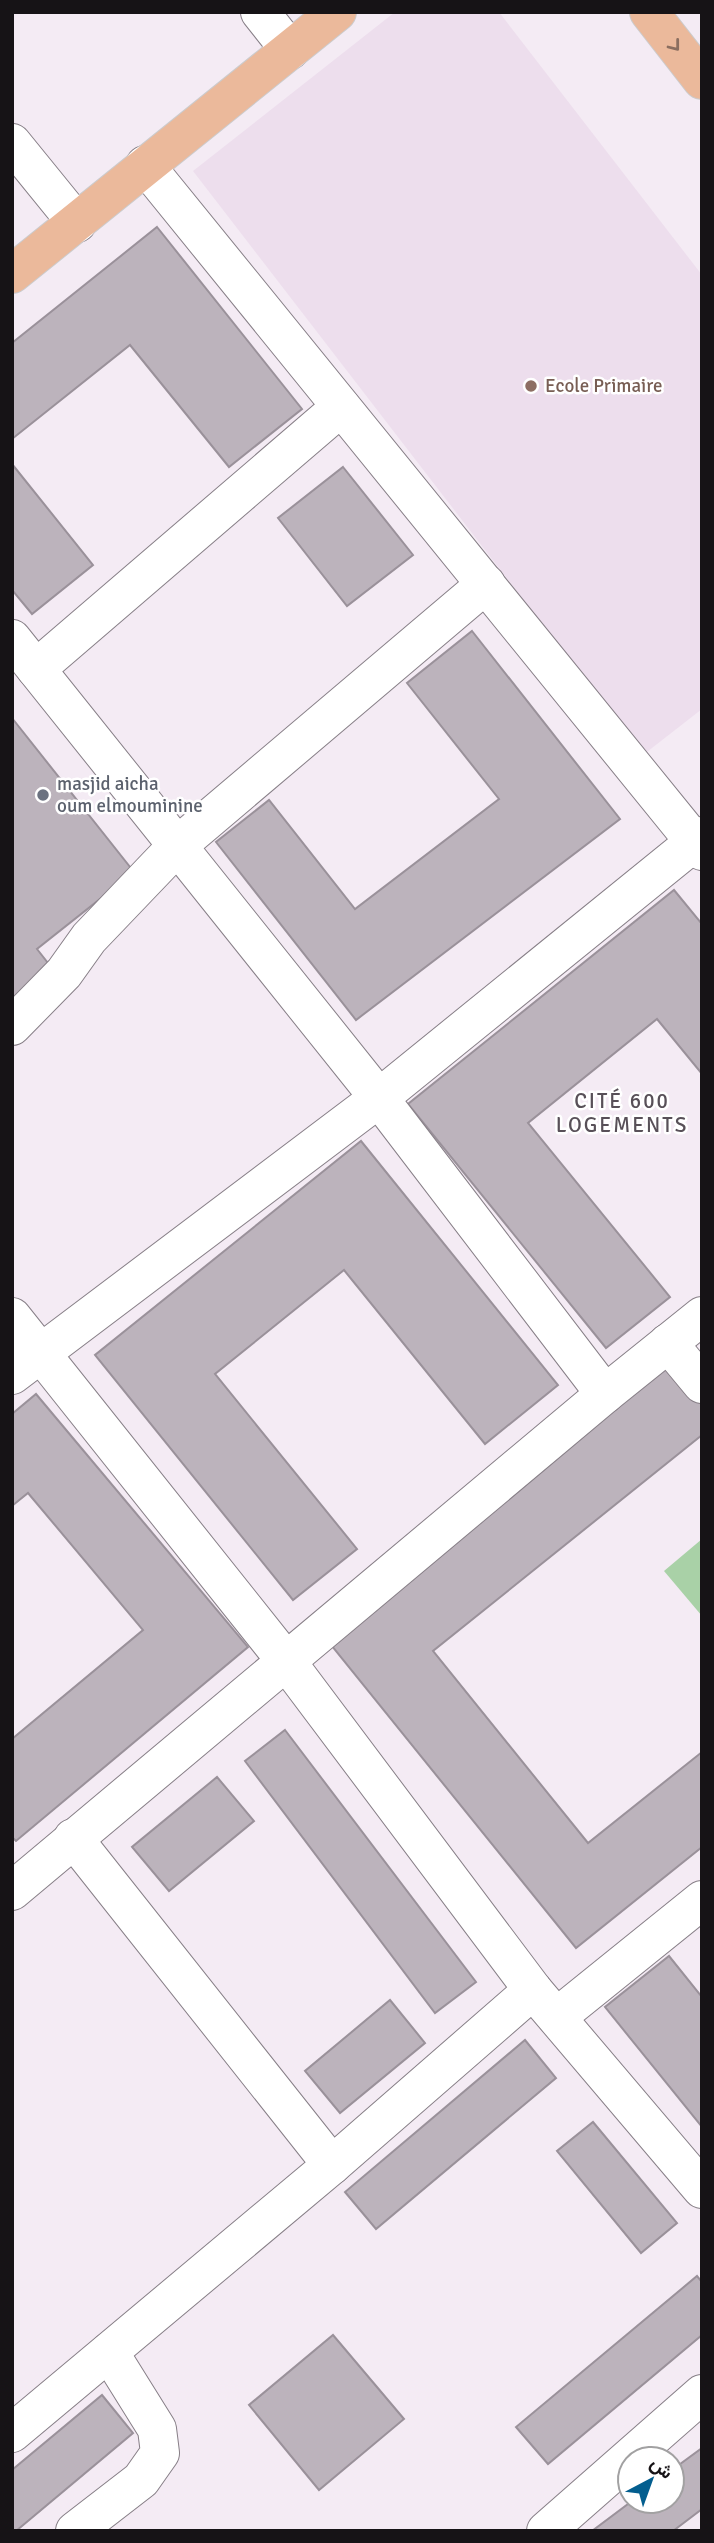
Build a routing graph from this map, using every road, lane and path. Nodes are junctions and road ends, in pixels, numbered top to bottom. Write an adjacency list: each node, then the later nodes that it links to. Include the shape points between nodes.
1 (261, 12): 4 (street)
2 (337, 12): 4 (main road)
3 (649, 12): 5 (main road, one-way to 5)
4 (290, 50): 7 (main road)
5 (702, 80)
6 (12, 143): 8 (street)
7 (145, 165): 8 (main road); 10 (street)
8 (77, 223): 9 (main road)
9 (12, 274)
10 (341, 407): 11 (street); 12 (street)
11 (486, 584): 13 (street); 14 (street)
12 (19, 648): 14 (street)
13 (699, 843): 16 (street)
14 (177, 846): 15 (street); 16 (street)
15 (12, 1026)
16 (379, 1098): 20 (street); 22 (street)
17 (702, 1316): 19 (street)
18 (12, 1317): 20 (street)
19 (668, 1343): 21 (street); 22 (street)
20 (27, 1364): 23 (street)
21 (702, 1384)
22 (605, 1394): 23 (street)
23 (286, 1661): 24 (street); 27 (street)
24 (73, 1838): 25 (street); 28 (street)
25 (14, 1886)
26 (702, 1900): 27 (street)
27 (545, 2003): 28 (street); 29 (street)
28 (332, 2165): 30 (street)
29 (702, 2189)
30 (109, 2352): 32 (street); 33 (street, via 157,2429 160,2453 141,2480)
31 (702, 2394): 34 (street)
32 (12, 2433)
33 (75, 2531)
34 (546, 2531)

